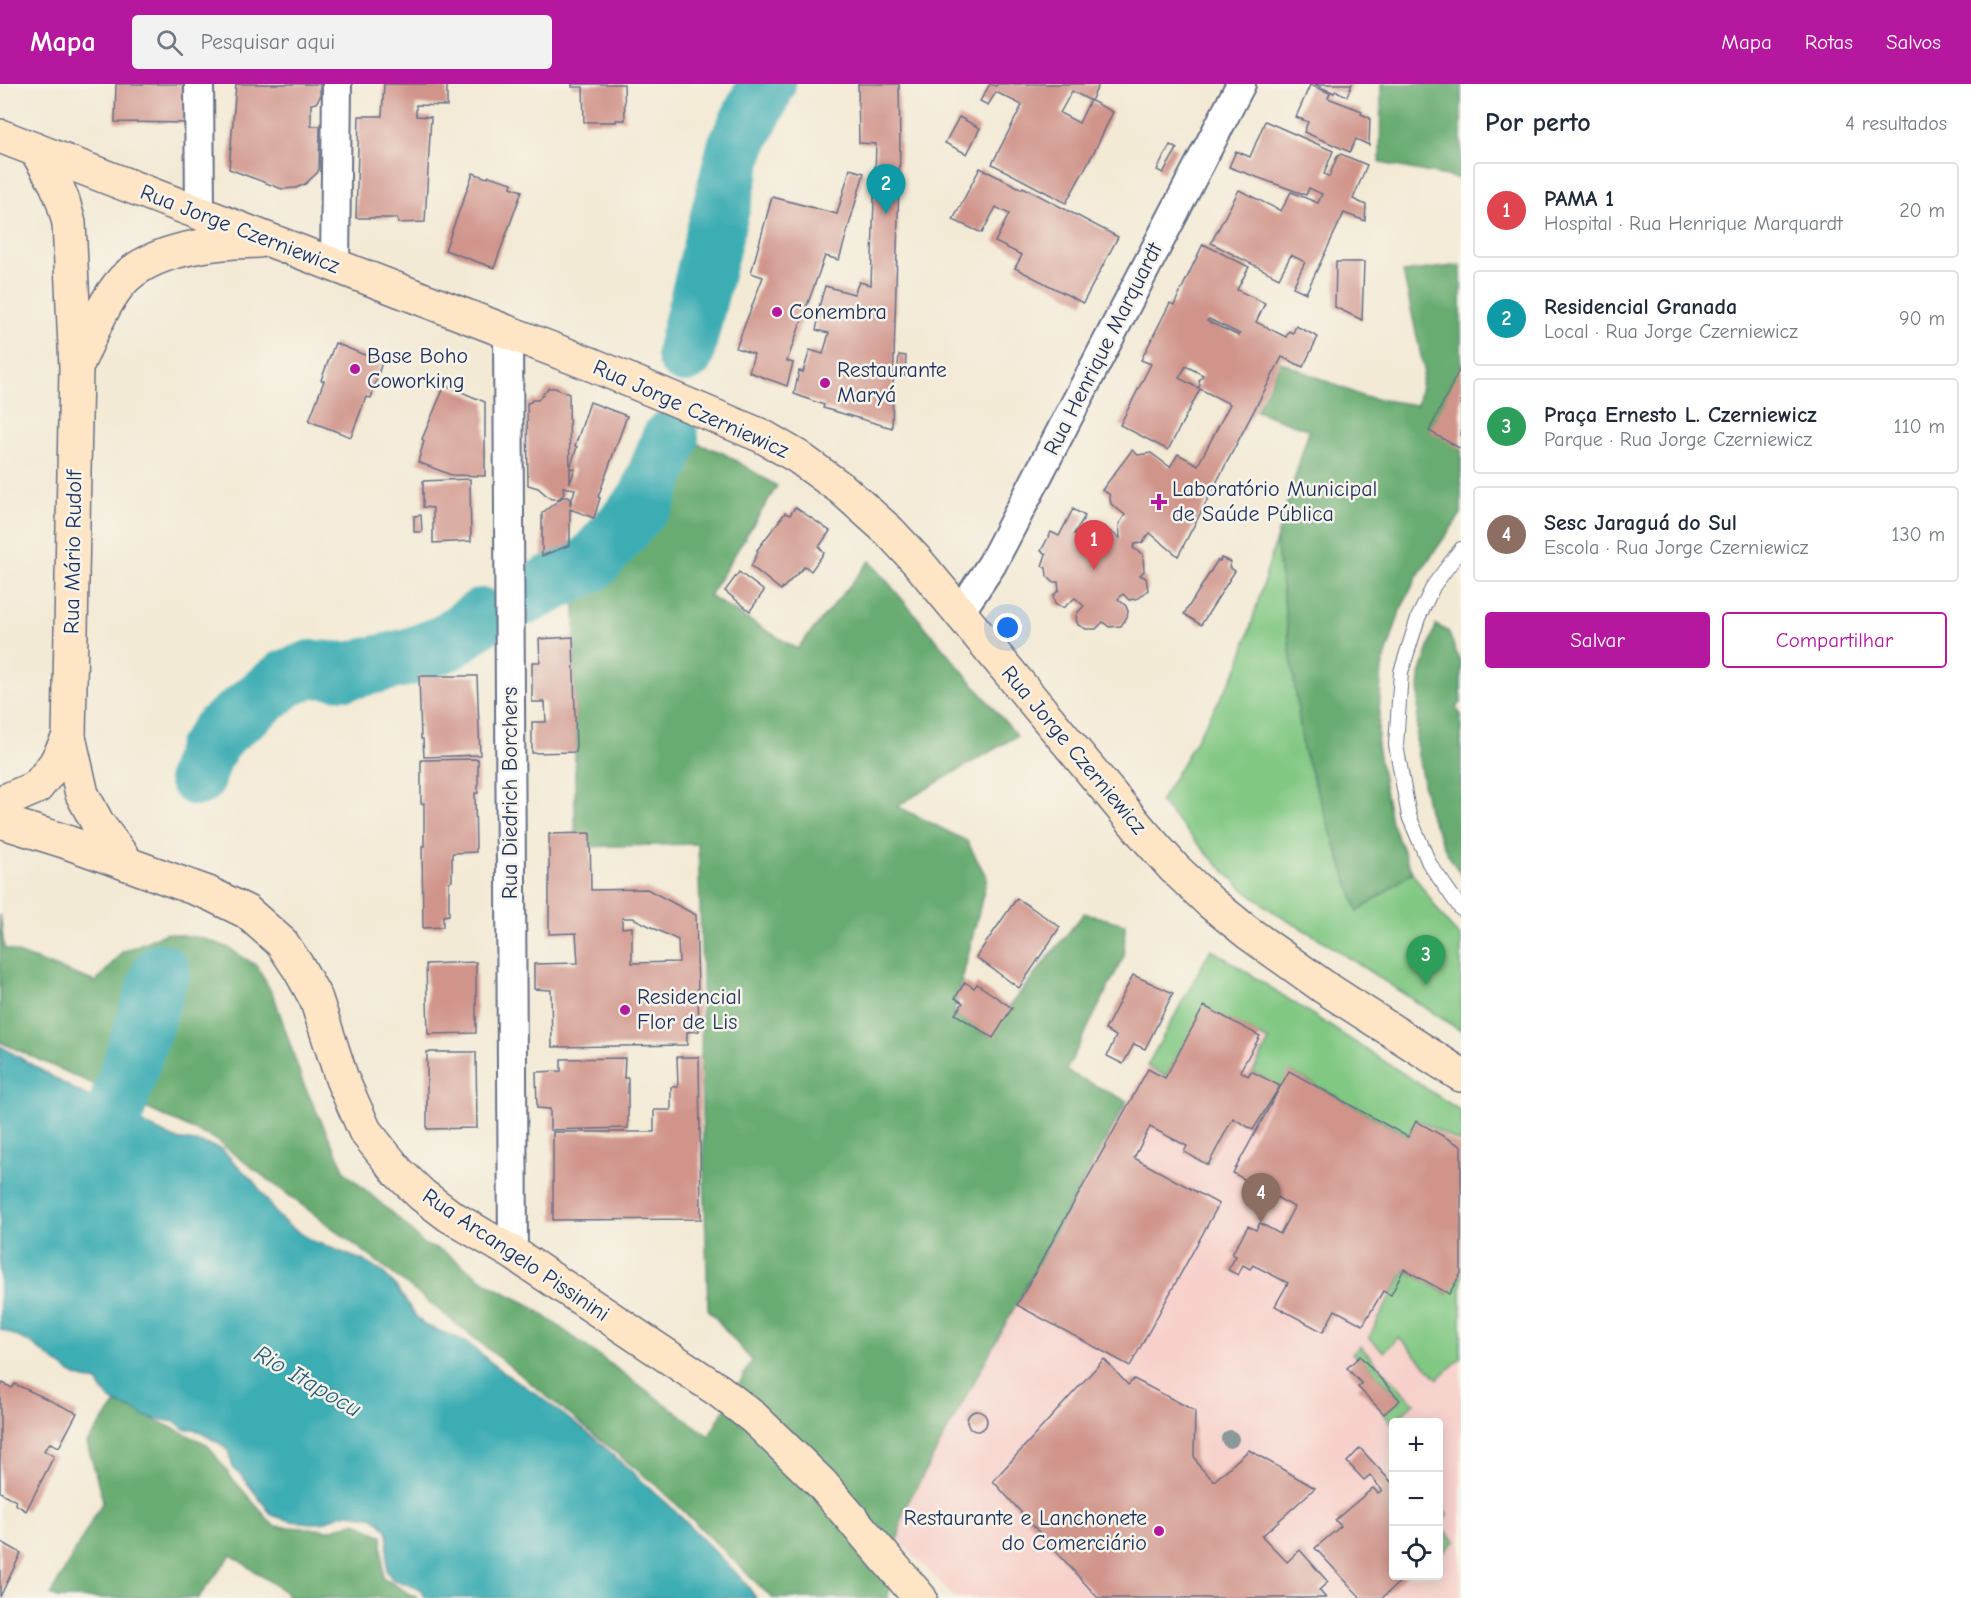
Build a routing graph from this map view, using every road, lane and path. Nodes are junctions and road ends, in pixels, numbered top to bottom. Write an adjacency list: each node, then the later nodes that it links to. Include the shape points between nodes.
1 (199, 84): 6 (street)
2 (337, 84): 8 (street)
3 (1241, 84): 12 (street, Rua Henrique Marquardt, via 992,564)
4 (0, 136): 5 (main road, Rua Jorge Czerniewicz)
5 (36, 150): 6 (main road, Rua Jorge Czerniewicz); 10 (main road, Rua Mário Rudolf, via 56,184 69,223)
6 (200, 213): 7 (main road, Rua Jorge Czerniewicz)
7 (271, 241): 8 (main road, Rua Jorge Czerniewicz); 10 (main road, Rua Mário Rudolf, via 201,246 141,265 119,285)
8 (334, 265): 9 (main road, Rua Jorge Czerniewicz)
9 (508, 332): 12 (main road, Rua Jorge Czerniewicz, via 762,436 798,457 843,489 890,532); 19 (street, Rua Diedrich Borchers)
10 (76, 368): 13 (main road, Rua Mário Rudolf)
11 (1461, 549): 17 (lane, via 1434,585 1418,618 1401,672 1396,745 1409,816 1429,863)
12 (960, 612): 18 (main road, Rua Jorge Czerniewicz, via 1142,832 1210,902 1324,987)
13 (69, 737): 14 (main road, Rua Mário Rudolf, via 38,787); 16 (main road, Rua Mário Rudolf, via 82,794 98,824)
14 (0, 803)
15 (0, 821): 16 (main road, Rua Arcangelo Pissinini)
16 (128, 864): 19 (main road, Rua Arcangelo Pissinini, via 208,892 247,912 282,943 316,999 342,1078 365,1131 422,1195)
17 (1461, 909)
18 (1461, 1076)
19 (513, 1253): 20 (main road, Rua Arcangelo Pissinini, via 754,1418 821,1483)
20 (920, 1598)

